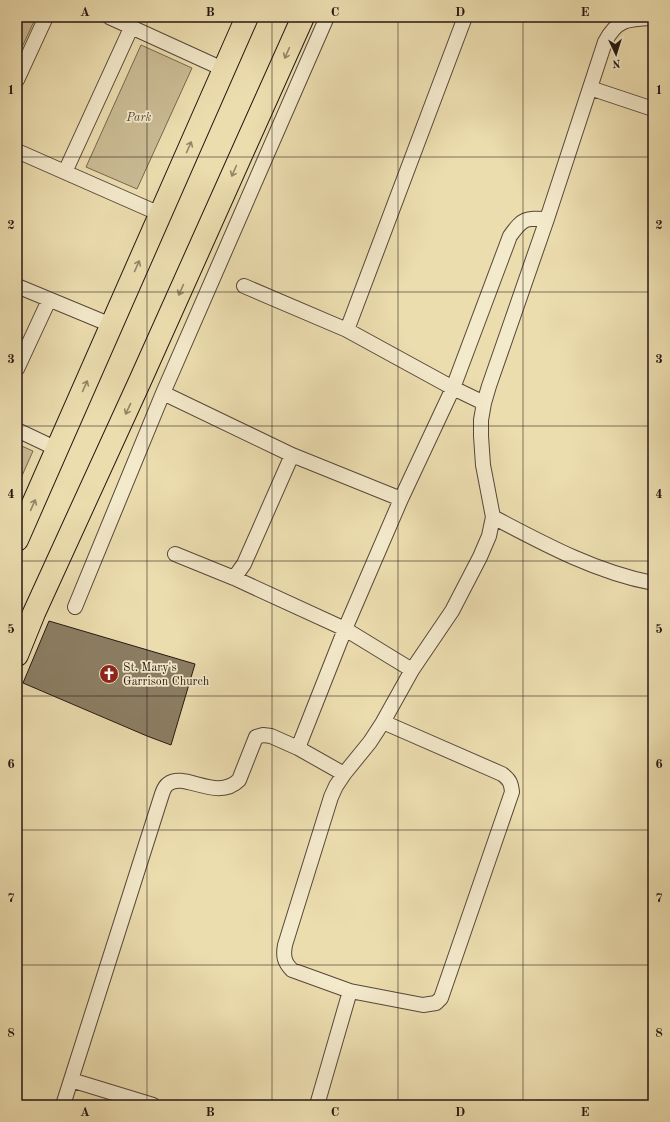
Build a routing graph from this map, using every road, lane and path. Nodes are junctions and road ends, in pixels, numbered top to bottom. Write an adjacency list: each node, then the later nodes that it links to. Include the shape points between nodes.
1 (46, 17): 11 (street)
2 (109, 17): 9 (street)
3 (246, 17): 10 (highway)
4 (303, 17): 38 (highway, one-way to 38)
5 (327, 17): 25 (street)
6 (465, 17): 22 (street)
7 (653, 18): 8 (street)
8 (617, 20): 12 (street, via 605,42)
9 (131, 28): 10 (street); 15 (street)
10 (223, 69): 16 (highway, one-way to 10)
11 (17, 80)
12 (590, 88): 13 (street); 17 (street)
13 (653, 109)
14 (17, 151): 15 (street)
15 (65, 172): 16 (street)
16 (160, 214): 21 (highway, one-way to 16)
17 (547, 219): 24 (street, via 526,220 519,224 510,236); 26 (street)
18 (17, 286): 20 (street)
19 (244, 286): 22 (street)
20 (49, 300): 21 (street); 23 (street)
21 (111, 325): 28 (highway, one-way to 21)
22 (347, 330): 24 (street)
23 (17, 369)
24 (453, 388): 26 (street); 30 (street)
25 (163, 393): 29 (street); 36 (street)
26 (484, 403): 31 (street, via 481,436 483,465)
27 (17, 430): 28 (street)
28 (57, 449): 32 (highway, one-way to 28)
29 (292, 455): 30 (street); 34 (street, via 244,564)
30 (401, 499): 37 (street)
31 (493, 517): 35 (street, via 602,569); 39 (street, via 483,550 452,611)
32 (17, 540)
33 (175, 554): 34 (street)
34 (234, 578): 37 (street)
35 (653, 583)
36 (75, 607)
37 (345, 629): 39 (street); 41 (street)
38 (17, 655)
39 (412, 670): 40 (street)
40 (383, 722): 42 (street); 43 (street, via 502,774 509,779 512,792 441,998 436,1003 423,1005)
41 (298, 748): 42 (street); 44 (street, via 263,735 256,737 239,780 234,785 216,788 180,781 166,784)
42 (344, 774): 43 (street, via 331,797 283,955 285,963 292,970)
43 (350, 991): 47 (street)
44 (71, 1080): 45 (street); 46 (street)
45 (63, 1105)
46 (153, 1105)
47 (318, 1105)

